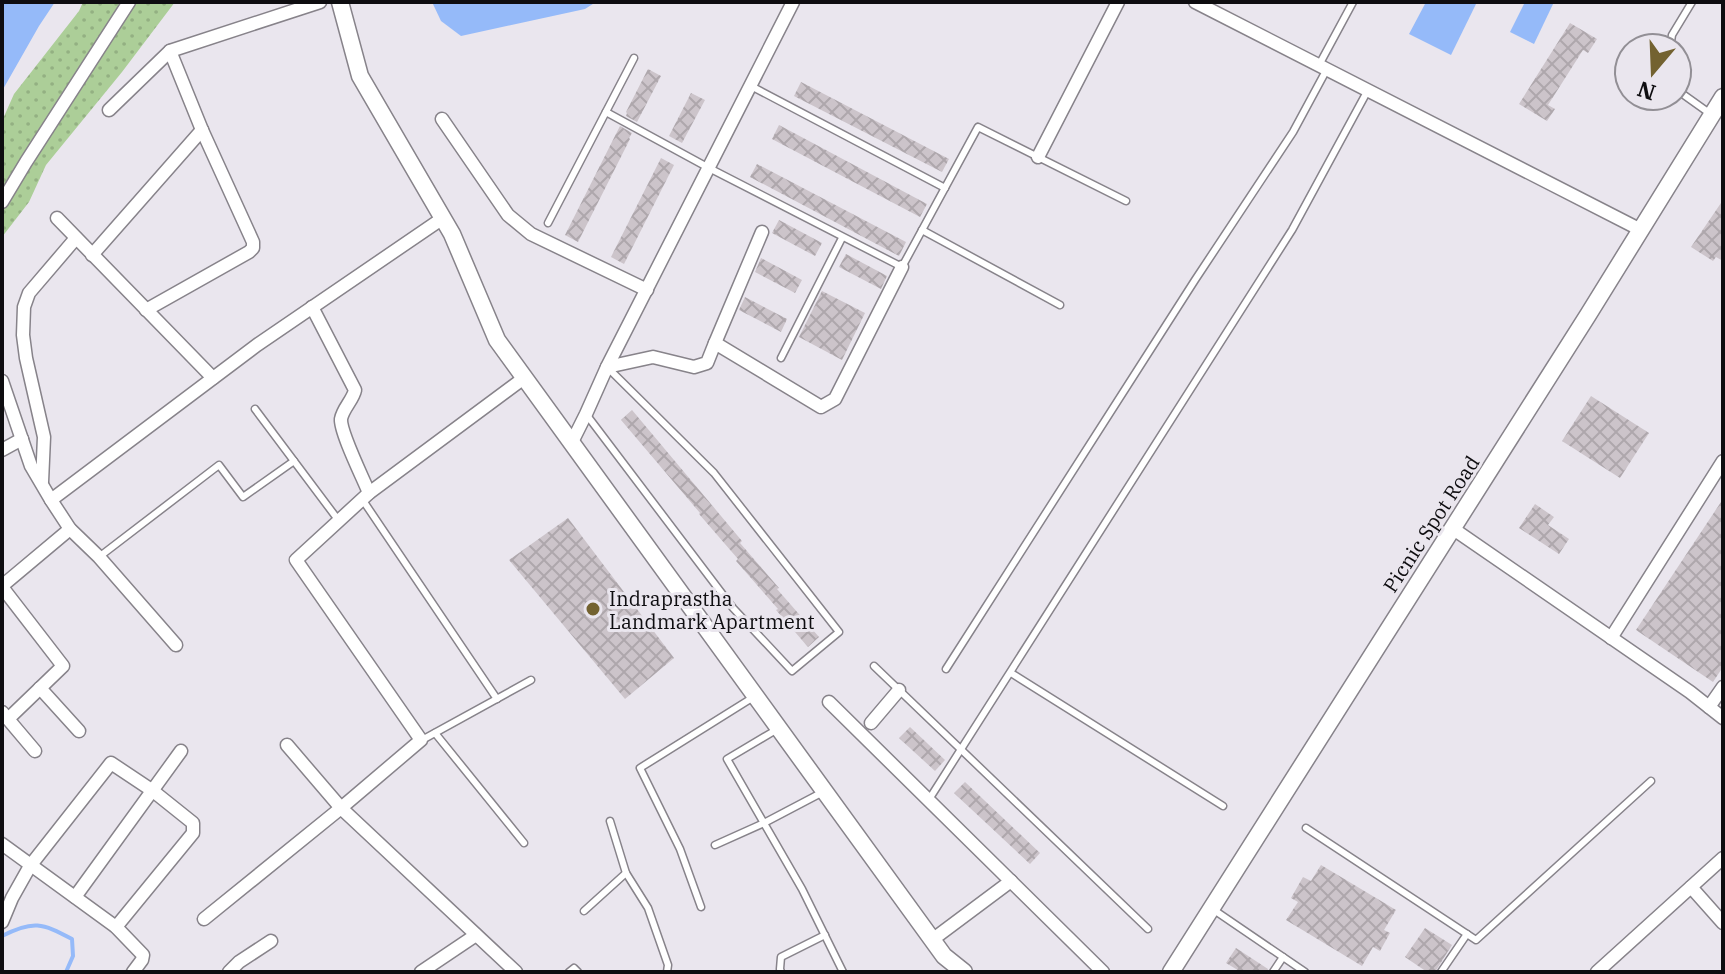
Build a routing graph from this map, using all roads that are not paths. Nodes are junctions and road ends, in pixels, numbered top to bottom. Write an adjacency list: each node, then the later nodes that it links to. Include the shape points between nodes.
1 (129, 2): 26 (street)
2 (320, 2): 10 (street)
3 (340, 2): 28 (street, via 360,76)
4 (793, 2): 13 (street)
5 (1118, 2): 22 (street)
6 (1195, 2): 12 (street)
7 (1353, 2): 12 (lane)
8 (1692, 2): 9 (lane)
9 (1674, 32)
10 (170, 51): 17 (street); 21 (street)
11 (634, 58): 18 (lane)
12 (1323, 67): 14 (street); 65 (lane, via 1293,132)
13 (751, 86): 23 (street); 24 (lane)
14 (1368, 90): 31 (street); 66 (lane, via 1292,230)
15 (1723, 98): 19 (street, Picnic Spot Road)
16 (1693, 101): 19 (lane)
17 (109, 110)
18 (606, 112): 23 (lane); 29 (lane)
19 (1712, 115): 31 (street, Picnic Spot Road)
20 (442, 119): 37 (street, via 508,215 531,234)
21 (202, 130): 35 (street); 40 (street, via 253,248)
22 (1038, 157): 24 (lane, via 978,127); 25 (lane)
23 (709, 168): 34 (lane); 37 (street)
24 (945, 188): 30 (lane)
25 (1126, 201)
26 (2, 202)
27 (57, 218): 33 (street)
28 (443, 218): 39 (street); 45 (street, via 497,340)
29 (548, 223)
30 (922, 230): 36 (lane); 38 (lane)
31 (1641, 230): 58 (street, Picnic Spot Road)
32 (762, 232): 41 (street)
33 (76, 238): 35 (street); 54 (street, via 29,293 24,307 26,358 44,437)
34 (842, 238): 36 (lane); 42 (lane)
35 (92, 255): 40 (street)
36 (902, 267): 41 (street, via 835,399 821,407)
37 (647, 290): 43 (street)
38 (1060, 305)
39 (312, 307): 44 (street); 55 (street, via 355,390 342,427)
40 (146, 310): 44 (street)
41 (715, 343): 43 (street, via 707,363 694,367 653,357)
42 (781, 358)
43 (607, 367): 48 (street); 48 (lane, via 714,473 839,632 792,671 733,608)
44 (213, 378): 56 (street)
45 (524, 378): 50 (street); 55 (street)
46 (2, 381): 49 (street)
47 (255, 409): 52 (lane)
48 (586, 414): 50 (street)
49 (22, 439): 51 (street); 54 (street)
50 (572, 442): 71 (street)
51 (2, 450)
52 (294, 461): 57 (lane); 60 (lane, via 243,497 219,465)
53 (1723, 461): 62 (street)
54 (42, 482): 56 (street)
55 (366, 496): 57 (street); 72 (lane)
56 (51, 500): 59 (street)
57 (339, 521): 81 (street, via 296,560)
58 (1452, 528): 62 (street); 105 (street, Picnic Spot Road)
59 (70, 529): 60 (street); 61 (street)
60 (99, 557): 63 (street)
61 (2, 586): 69 (street, via 63,666)
62 (1611, 638): 74 (street)
63 (176, 645)
64 (874, 666): 70 (lane)
65 (946, 669)
66 (1011, 673): 83 (lane); 90 (lane)
67 (531, 680): 72 (lane)
68 (1723, 687): 74 (street)
69 (40, 688): 75 (street); 79 (street)
70 (899, 690): 77 (street); 83 (lane)
71 (755, 696): 78 (street); 104 (lane, via 640,768 680,849)
72 (497, 699): 80 (lane)
73 (829, 702): 89 (street)
74 (1709, 707): 76 (street)
75 (5, 716): 84 (street)
76 (1723, 718)
77 (871, 723)
78 (779, 728): 88 (street); 93 (lane, via 727,759)
79 (79, 731)
80 (435, 733): 81 (lane); 95 (lane)
81 (421, 740): 91 (street)
82 (287, 745): 91 (street)
83 (962, 749): 89 (lane); 111 (lane)
84 (35, 751)
85 (181, 751): 87 (street)
86 (1651, 781): 112 (lane, via 1476,940)
87 (153, 791): 99 (street, via 111,763); 103 (street); 110 (street, via 193,823 193,833)
88 (824, 791): 93 (lane); 115 (street)
89 (928, 801): 101 (street)
90 (1223, 806)
91 (341, 808): 107 (street); 113 (street)
92 (610, 821): 100 (lane)
93 (764, 823): 97 (lane); 114 (lane)
94 (1306, 828): 112 (lane)
95 (524, 843)
96 (2, 844): 99 (street)
97 (715, 845)
98 (1723, 858): 102 (street)
99 (30, 866): 103 (street); 108 (street)
100 (626, 873): 106 (lane); 125 (lane, via 648,908)
101 (1011, 881): 115 (street); 129 (street)
102 (1691, 887): 109 (street); 134 (street)
103 (75, 897): 110 (street)
104 (701, 907)
105 (1211, 908): 117 (lane); 130 (street, Picnic Spot Road)
106 (584, 911)
107 (204, 919)
108 (2, 922)
109 (1723, 923)
110 (116, 927): 119 (street, via 143,955)
111 (1148, 929)
112 (1467, 934): 133 (lane)
113 (476, 935): 121 (street); 122 (street)
114 (825, 935): 126 (lane, via 781,957); 127 (lane)
115 (932, 940): 118 (street)
116 (271, 941): 120 (street)
117 (1283, 957): 131 (lane); 132 (lane)
118 (947, 964): 128 (street)
119 (133, 972)
120 (229, 972)
121 (421, 972)
122 (516, 972)
123 (569, 972): 124 (lane)
124 (578, 972)
125 (667, 972)
126 (781, 972)
127 (843, 972)
128 (964, 972)
129 (1103, 972)
130 (1171, 972)
131 (1273, 972)
132 (1305, 972)
133 (1441, 972)
134 (1597, 972)

